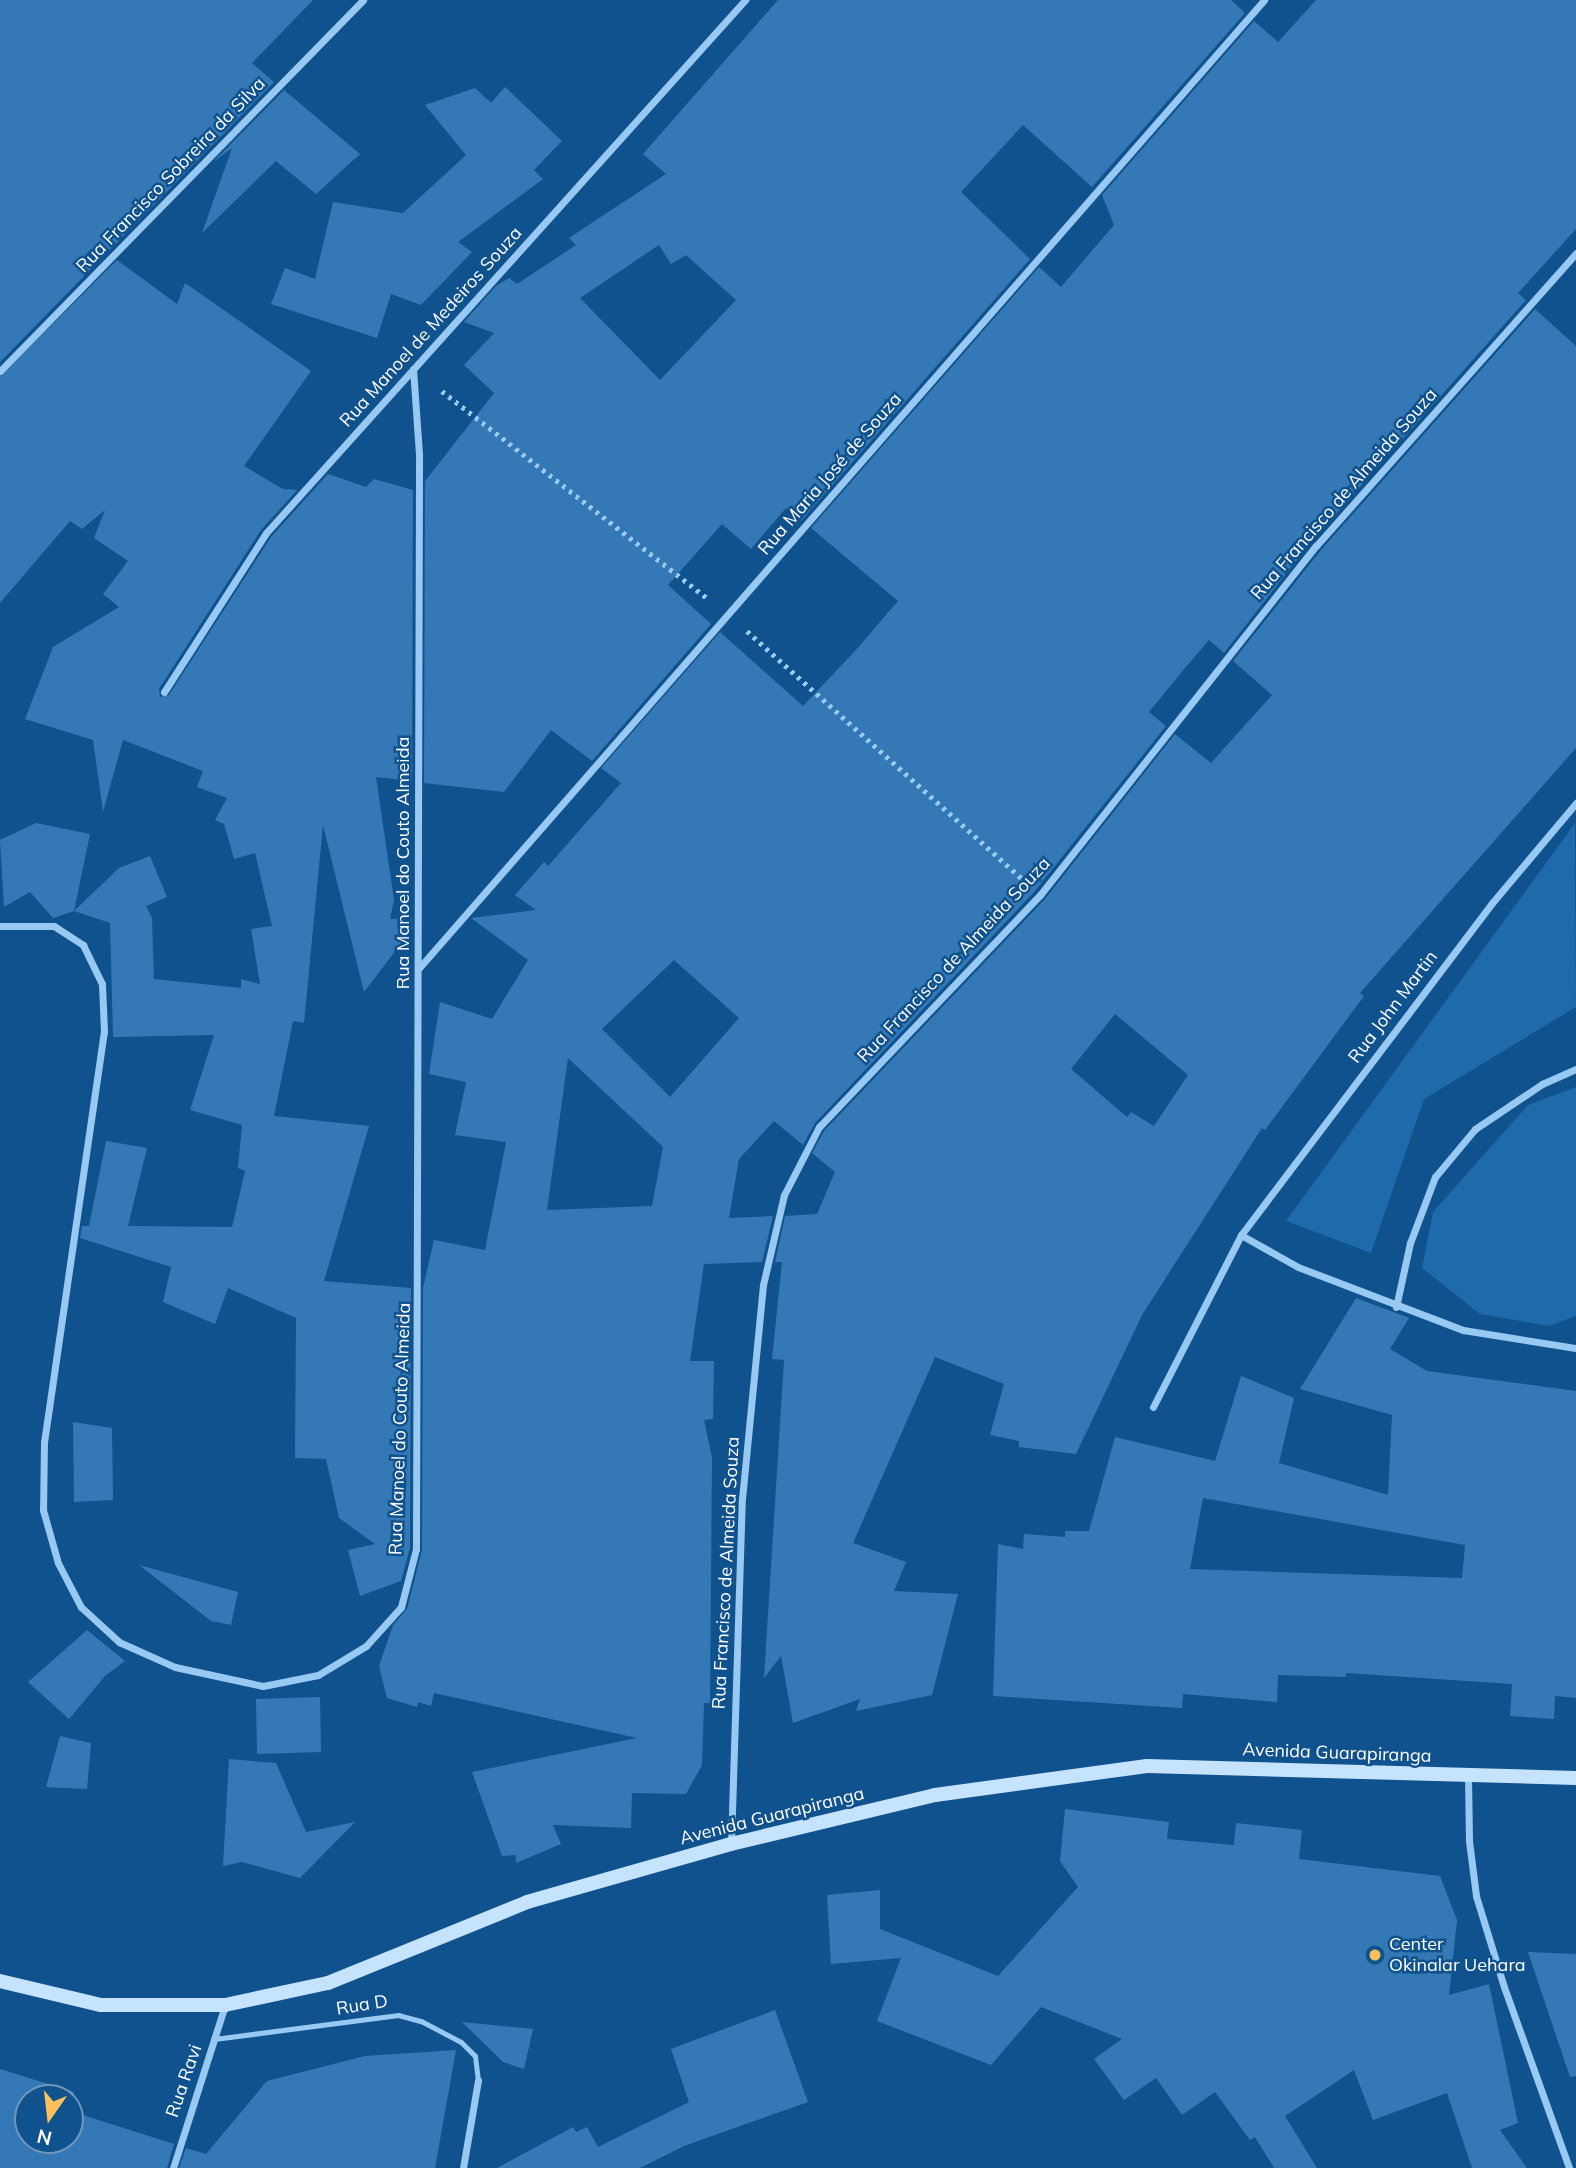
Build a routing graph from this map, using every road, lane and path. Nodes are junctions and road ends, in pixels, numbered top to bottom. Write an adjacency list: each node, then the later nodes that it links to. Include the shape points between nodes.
1 (363, 0): 6 (street, Rua Francisco Sobreira da Silva)
2 (745, 0): 5 (street, Rua Manoel de Medeiros Souza)
3 (1264, 0): 10 (street, Rua Maria José de Souza)
4 (1576, 253): 18 (street, Rua Francisco de Almeida Souza, via 1316,546 1040,895 819,1127 784,1195 763,1285 742,1499)
5 (413, 369): 7 (street, Rua Manoel de Medeiros Souza, via 266,533); 10 (street, Rua Manoel do Couto Almeida, via 419,454 415,781)
6 (0, 371)
7 (164, 692)
8 (1576, 803): 12 (street, Rua John Martin, via 1492,903)
9 (0, 926): 10 (street, Rua Manoel do Couto Almeida, via 54,926 83,945 102,984 104,1031 44,1442 43,1510 58,1563 81,1607 119,1642 175,1667 263,1686 318,1675 366,1646 401,1607 416,1549)
10 (419, 968)
11 (1576, 1069): 13 (street, via 1542,1084 1475,1129 1435,1177 1409,1242)
12 (1241, 1235): 13 (street, via 1298,1268); 15 (street, Rua John Martin)
13 (1396, 1307): 14 (street, via 1463,1330)
14 (1576, 1348)
15 (1153, 1407)
16 (1468, 1777): 17 (main road, Avenida Guarapiranga); 18 (main road, Avenida Guarapiranga, via 1147,1766 934,1795); 25 (street, via 1476,1896)
17 (1576, 1778)
18 (731, 1844): 20 (main road, Avenida Guarapiranga, via 527,1902 328,1983)
19 (0, 1980): 20 (main road, Avenida Guarapiranga, via 101,2005)
20 (225, 2004): 21 (street, Rua Ravi)
21 (214, 2039): 22 (lane, Rua D, via 398,2015 421,2021 461,2042 475,2056); 23 (street, Rua Ravi)
22 (478, 2080): 24 (street, Rua D)
23 (173, 2168)
24 (463, 2168)
25 (1569, 2168)

